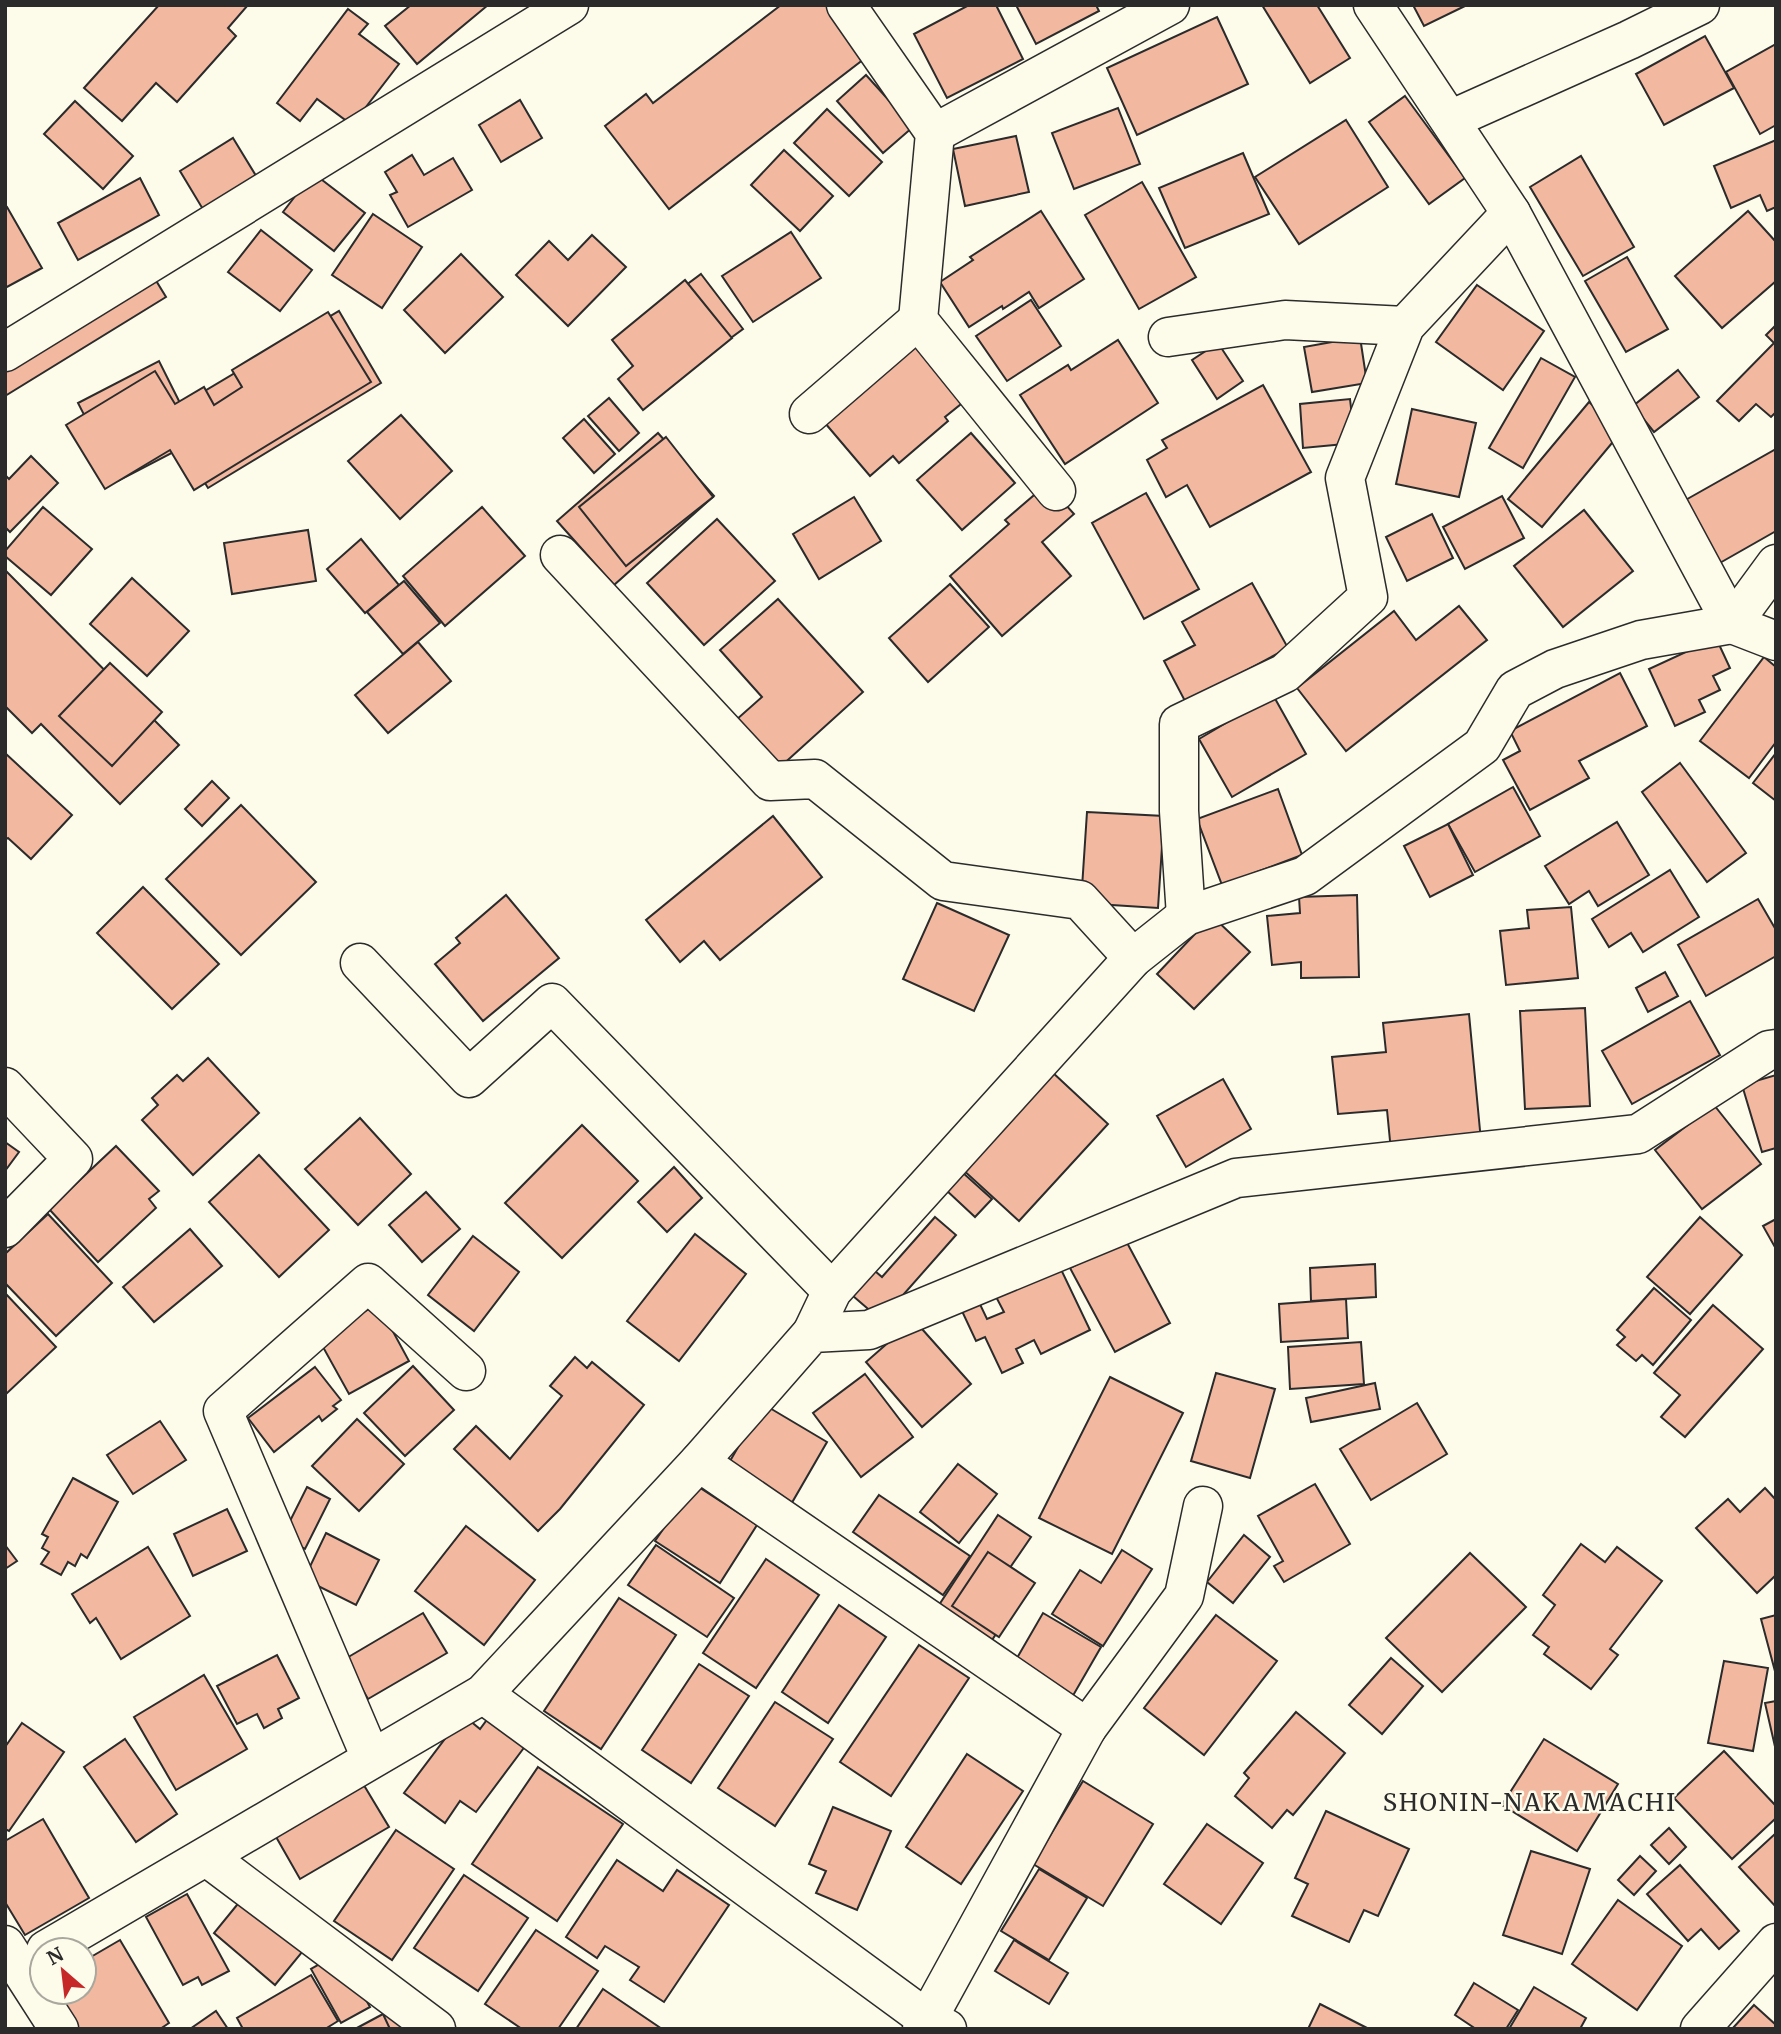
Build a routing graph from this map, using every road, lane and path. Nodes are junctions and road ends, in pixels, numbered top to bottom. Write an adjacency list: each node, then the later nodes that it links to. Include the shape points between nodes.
1 (569, 5): 12 (street)
2 (846, 5): 7 (street)
3 (1170, 5): 7 (street)
4 (1373, 5): 6 (street)
5 (1700, 5): 6 (street)
6 (1450, 120): 8 (street)
7 (935, 133): 9 (street)
8 (1511, 213): 10 (street); 17 (street)
9 (918, 320): 13 (street); 14 (street)
10 (1405, 326): 11 (street, via 1286,320); 19 (street, via 1345,478 1368,597 1285,673 1180,724 1179,811)
11 (1168, 337)
12 (5, 352)
13 (809, 414)
14 (1056, 491)
15 (560, 555): 20 (street, via 770,781 814,779 943,881 1080,900)
16 (1776, 564): 17 (street)
17 (1732, 624): 18 (street); 19 (street, via 1641,640 1555,669 1515,690 1482,746 1304,876)
18 (1776, 641)
19 (1186, 916): 20 (street)
20 (1133, 958): 25 (street)
21 (360, 963): 25 (street, via 469,1078 552,1003)
22 (1776, 1049): 26 (street, via 1638,1134 1236,1178 869,1330)
23 (5, 1087): 24 (street, via 73,1159)
24 (5, 1228)
25 (832, 1291): 26 (street)
26 (811, 1333): 28 (street)
27 (466, 1371): 32 (street, via 368,1283 223,1411)
28 (699, 1462): 30 (street); 31 (street)
29 (1203, 1506): 31 (street, via 1184,1596)
30 (483, 1694): 32 (street); 37 (street)
31 (1087, 1728): 37 (street)
32 (371, 1759): 33 (street)
33 (207, 1857): 34 (street); 39 (street)
34 (60, 1936)
35 (1776, 1943): 40 (street)
36 (50, 2006): 38 (street)
37 (932, 2026)
38 (59, 2029)
39 (436, 2029)
40 (1700, 2029)

